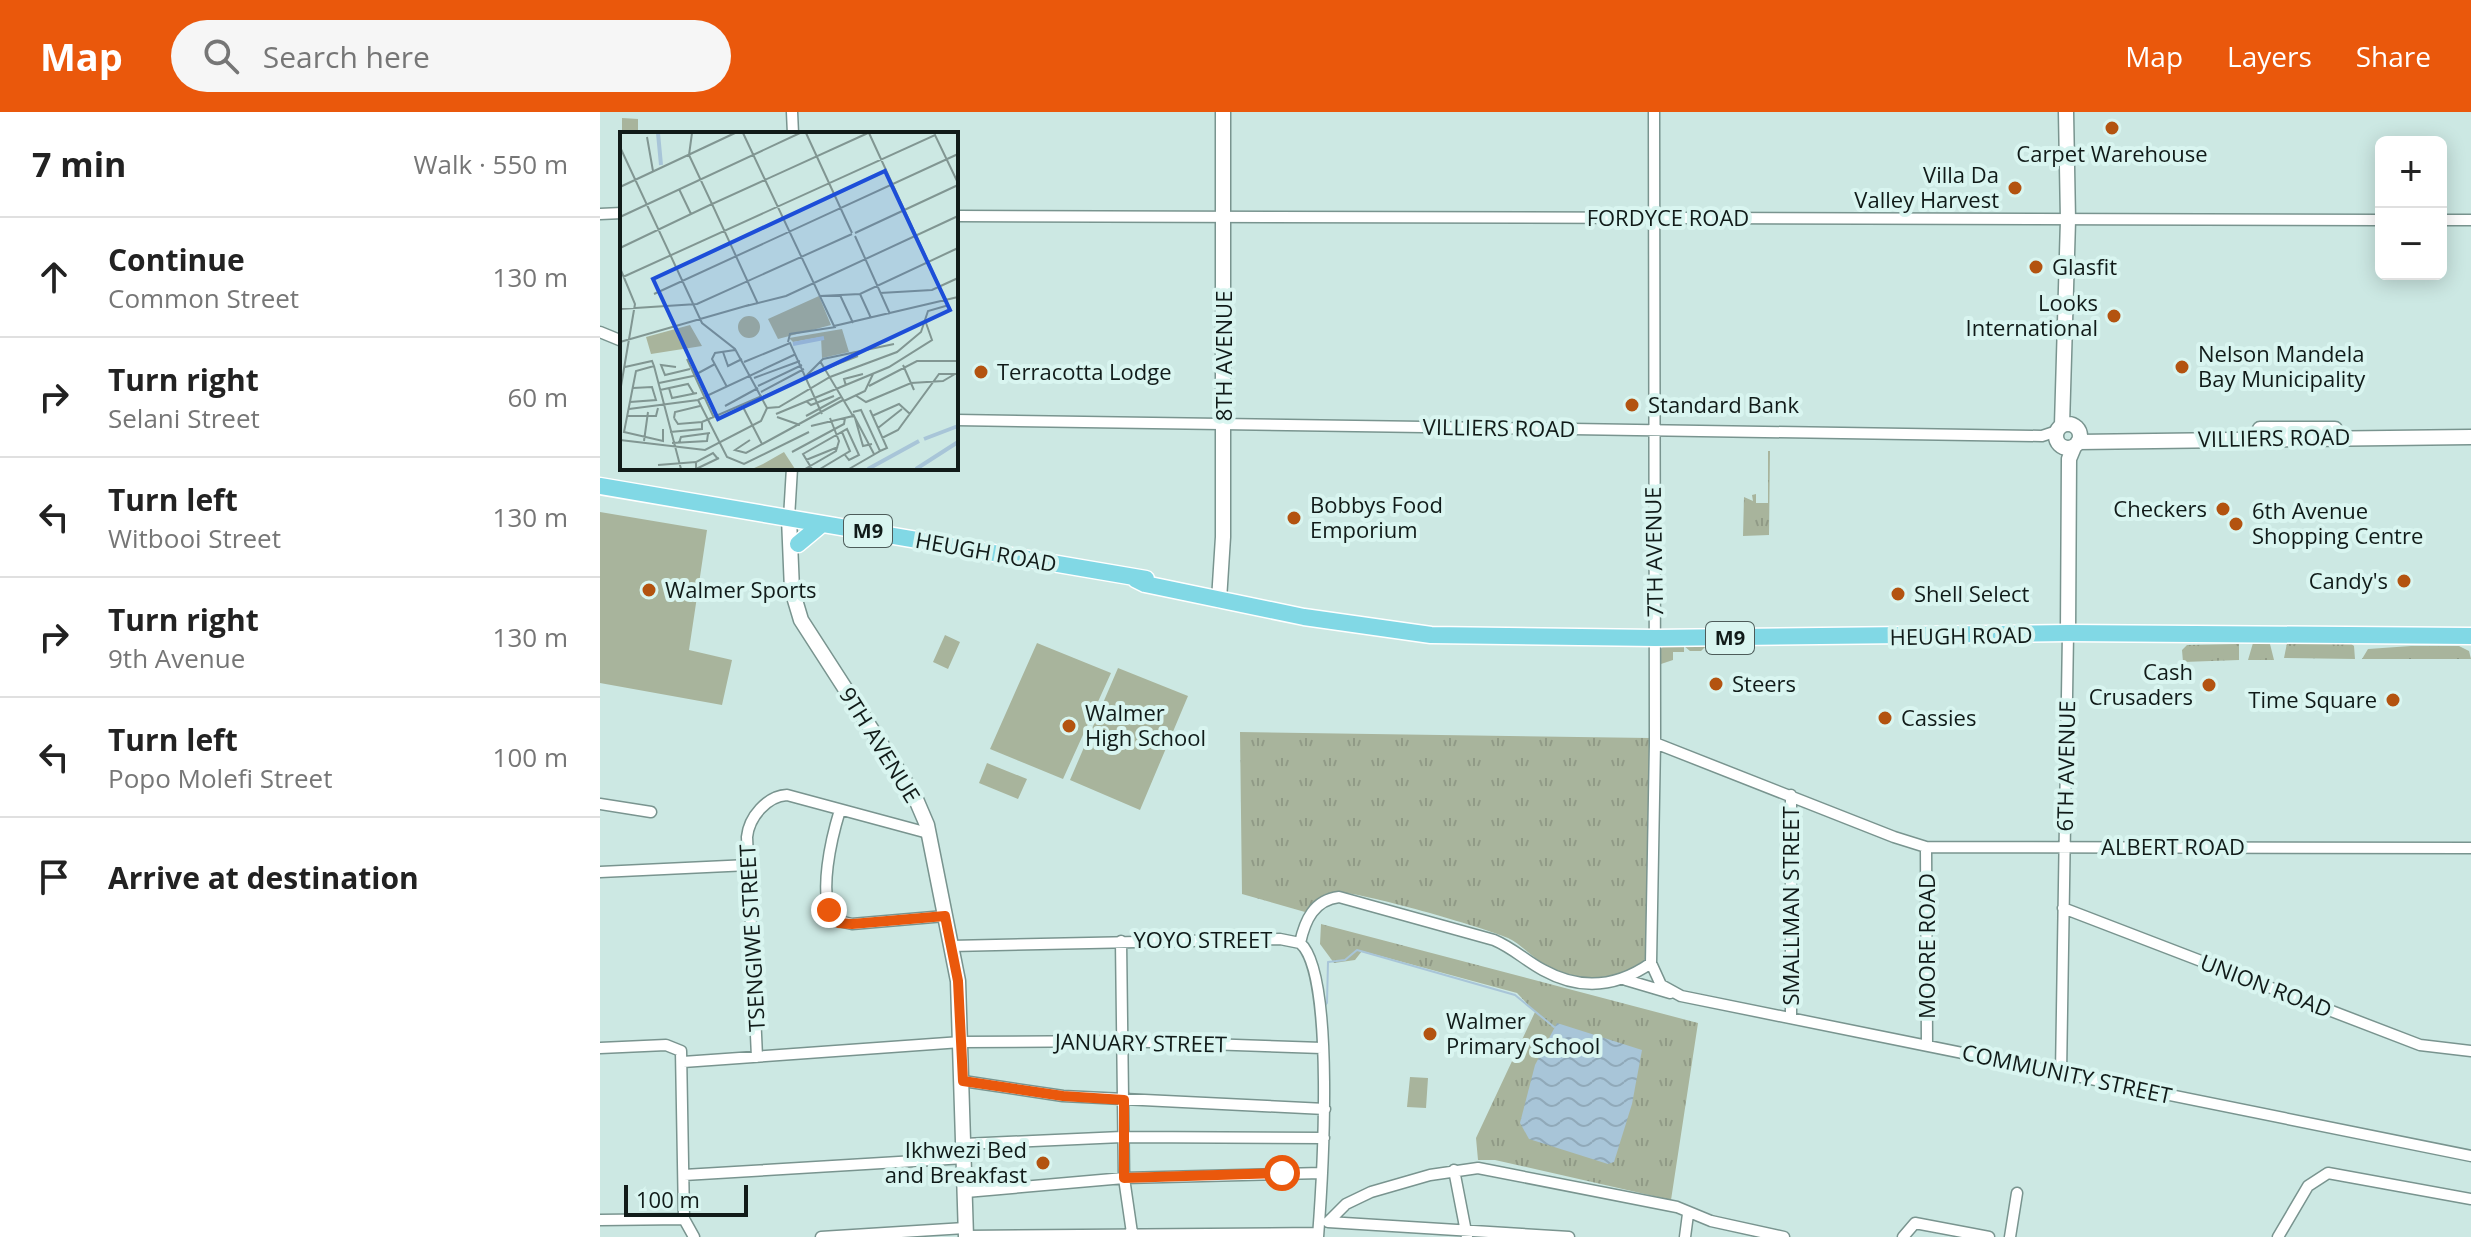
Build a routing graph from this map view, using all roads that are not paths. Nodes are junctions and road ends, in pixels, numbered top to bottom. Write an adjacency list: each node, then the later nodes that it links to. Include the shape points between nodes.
1 (792, 112): 5 (street)
2 (1223, 112): 9 (street, 8TH AVENUE)
3 (1654, 112): 10 (street, 7TH AVENUE)
4 (2066, 112): 11 (street, 6TH AVENUE)
5 (793, 132)
6 (620, 213): 7 (street)
7 (600, 214)
8 (958, 216): 9 (street, FORDYCE ROAD)
9 (1223, 217): 10 (street, FORDYCE ROAD); 18 (street, 8TH AVENUE)
10 (1655, 218): 11 (street, FORDYCE ROAD); 20 (street, 7TH AVENUE)
11 (2068, 220): 12 (street, FORDYCE ROAD); 21 (street, 6TH AVENUE)
12 (2375, 220)
13 (2447, 220): 14 (street)
14 (2471, 220)
15 (600, 332): 16 (street)
16 (620, 340)
17 (958, 420): 18 (street, VILLIERS ROAD)
18 (1224, 425): 20 (street, VILLIERS ROAD); 28 (street, 8TH AVENUE)
19 (2471, 428): 21 (street, VILLIERS ROAD)
20 (1653, 431): 21 (street, VILLIERS ROAD); 31 (street, 7TH AVENUE)
21 (2065, 436): 22 (street, VILLIERS ROAD); 29 (street, 6TH AVENUE)
22 (2471, 437)
23 (792, 470): 25 (street, 9TH AVENUE)
24 (600, 486): 25 (main road, HEUGH ROAD / M9)
25 (793, 514): 26 (main road, HEUGH ROAD / M9); 27 (street, 9TH AVENUE); 32 (street, 9TH AVENUE, via 792,590)
26 (822, 524): 27 (main road); 28 (main road, HEUGH ROAD / M9)
27 (798, 544): 32 (street, 9TH AVENUE, via 800,588)
28 (1220, 596): 31 (main road, HEUGH ROAD / M9, via 1451,634)
29 (2068, 633): 30 (main road, HEUGH ROAD / M9); 31 (main road, HEUGH ROAD / M9); 40 (street, 6TH AVENUE)
30 (2471, 636)
31 (1655, 638): 33 (street, 7TH AVENUE)
32 (813, 641): 38 (street, 9TH AVENUE, via 915,797)
33 (1655, 743): 34 (street, ALBERT ROAD); 49 (street, 7TH AVENUE)
34 (1791, 795): 39 (street, ALBERT ROAD); 52 (street, SMALLMAN STREET)
35 (600, 804): 37 (street)
36 (840, 810): 38 (street, TSENGIWE STREET); 42 (street, TSENGIWE STREET, via 787,795 771,799 749,826); 45 (street, via 829,855 829,910 834,920 852,924)
37 (651, 812)
38 (928, 833): 45 (street, 9TH AVENUE)
39 (1926, 847): 40 (street, ALBERT ROAD); 55 (street, MOORE ROAD)
40 (2065, 847): 41 (street, ALBERT ROAD); 44 (street, 6TH AVENUE)
41 (2471, 848)
42 (749, 865): 43 (street); 59 (street, TSENGIWE STREET)
43 (600, 872)
44 (2063, 908): 58 (street, UNION ROAD, via 2420,1045); 61 (street, 6TH AVENUE)
45 (945, 916): 48 (street, 9TH AVENUE)
46 (1121, 941): 47 (street, YOYO STREET); 48 (street, YOYO STREET); 53 (street)
47 (1300, 943): 50 (street, via 1315,907 1339,897 1494,940 1570,981); 57 (street, YOYO STREET, via 1314,962)
48 (951, 946): 54 (street, 9TH AVENUE)
49 (1651, 963): 50 (street); 51 (street, 7TH AVENUE)
50 (1626, 980): 51 (street, COMMUNITY STREET)
51 (1668, 991): 52 (street, COMMUNITY STREET)
52 (1791, 1018): 55 (street, COMMUNITY STREET)
53 (1121, 1041): 54 (street, JANUARY STREET); 57 (street, JANUARY STREET); 63 (street)
54 (961, 1042): 59 (street, JANUARY STREET); 62 (street, 9TH AVENUE)
55 (1927, 1045): 61 (street, COMMUNITY STREET)
56 (600, 1048): 60 (street, via 674,1046)
57 (1322, 1048): 64 (street, YOYO STREET)
58 (2471, 1051)
59 (757, 1057): 60 (street, JANUARY STREET)
60 (683, 1062): 71 (street)
61 (2061, 1074): 68 (street, COMMUNITY STREET)
62 (963, 1081): 63 (street); 67 (street, 9TH AVENUE)
63 (1124, 1100): 64 (street); 65 (street)
64 (1325, 1109): 66 (street, YOYO STREET)
65 (1122, 1137): 66 (street); 67 (street); 72 (street)
66 (1324, 1138): 70 (street, YOYO STREET)
67 (964, 1151): 71 (street); 73 (street, 9TH AVENUE)
68 (2471, 1156)
69 (1454, 1170): 76 (street, via 1513,1173 1677,1207); 79 (street, via 1371,1192 1346,1204); 81 (street)
70 (1322, 1173): 72 (street); 79 (street, YOYO STREET)
71 (684, 1175): 77 (street)
72 (1124, 1178): 73 (street); 80 (street)
73 (966, 1192): 82 (street, 9TH AVENUE)
74 (2017, 1193): 91 (street)
75 (2471, 1199): 92 (street, via 2328,1173 2308,1186)
76 (1688, 1214): 87 (street); 88 (street)
77 (684, 1219): 78 (street); 84 (street)
78 (600, 1220)
79 (1321, 1229): 81 (street); 83 (street)
80 (1132, 1233): 82 (street); 83 (street)
81 (1466, 1233): 86 (street)
82 (966, 1234): 85 (street)
83 (1250, 1235)
84 (694, 1237)
85 (821, 1237)
86 (1569, 1237)
87 (1685, 1237)
88 (1784, 1237)
89 (1903, 1237): 90 (street, via 1915,1223)
90 (1989, 1237)
91 (2010, 1237)
92 (2279, 1237)

